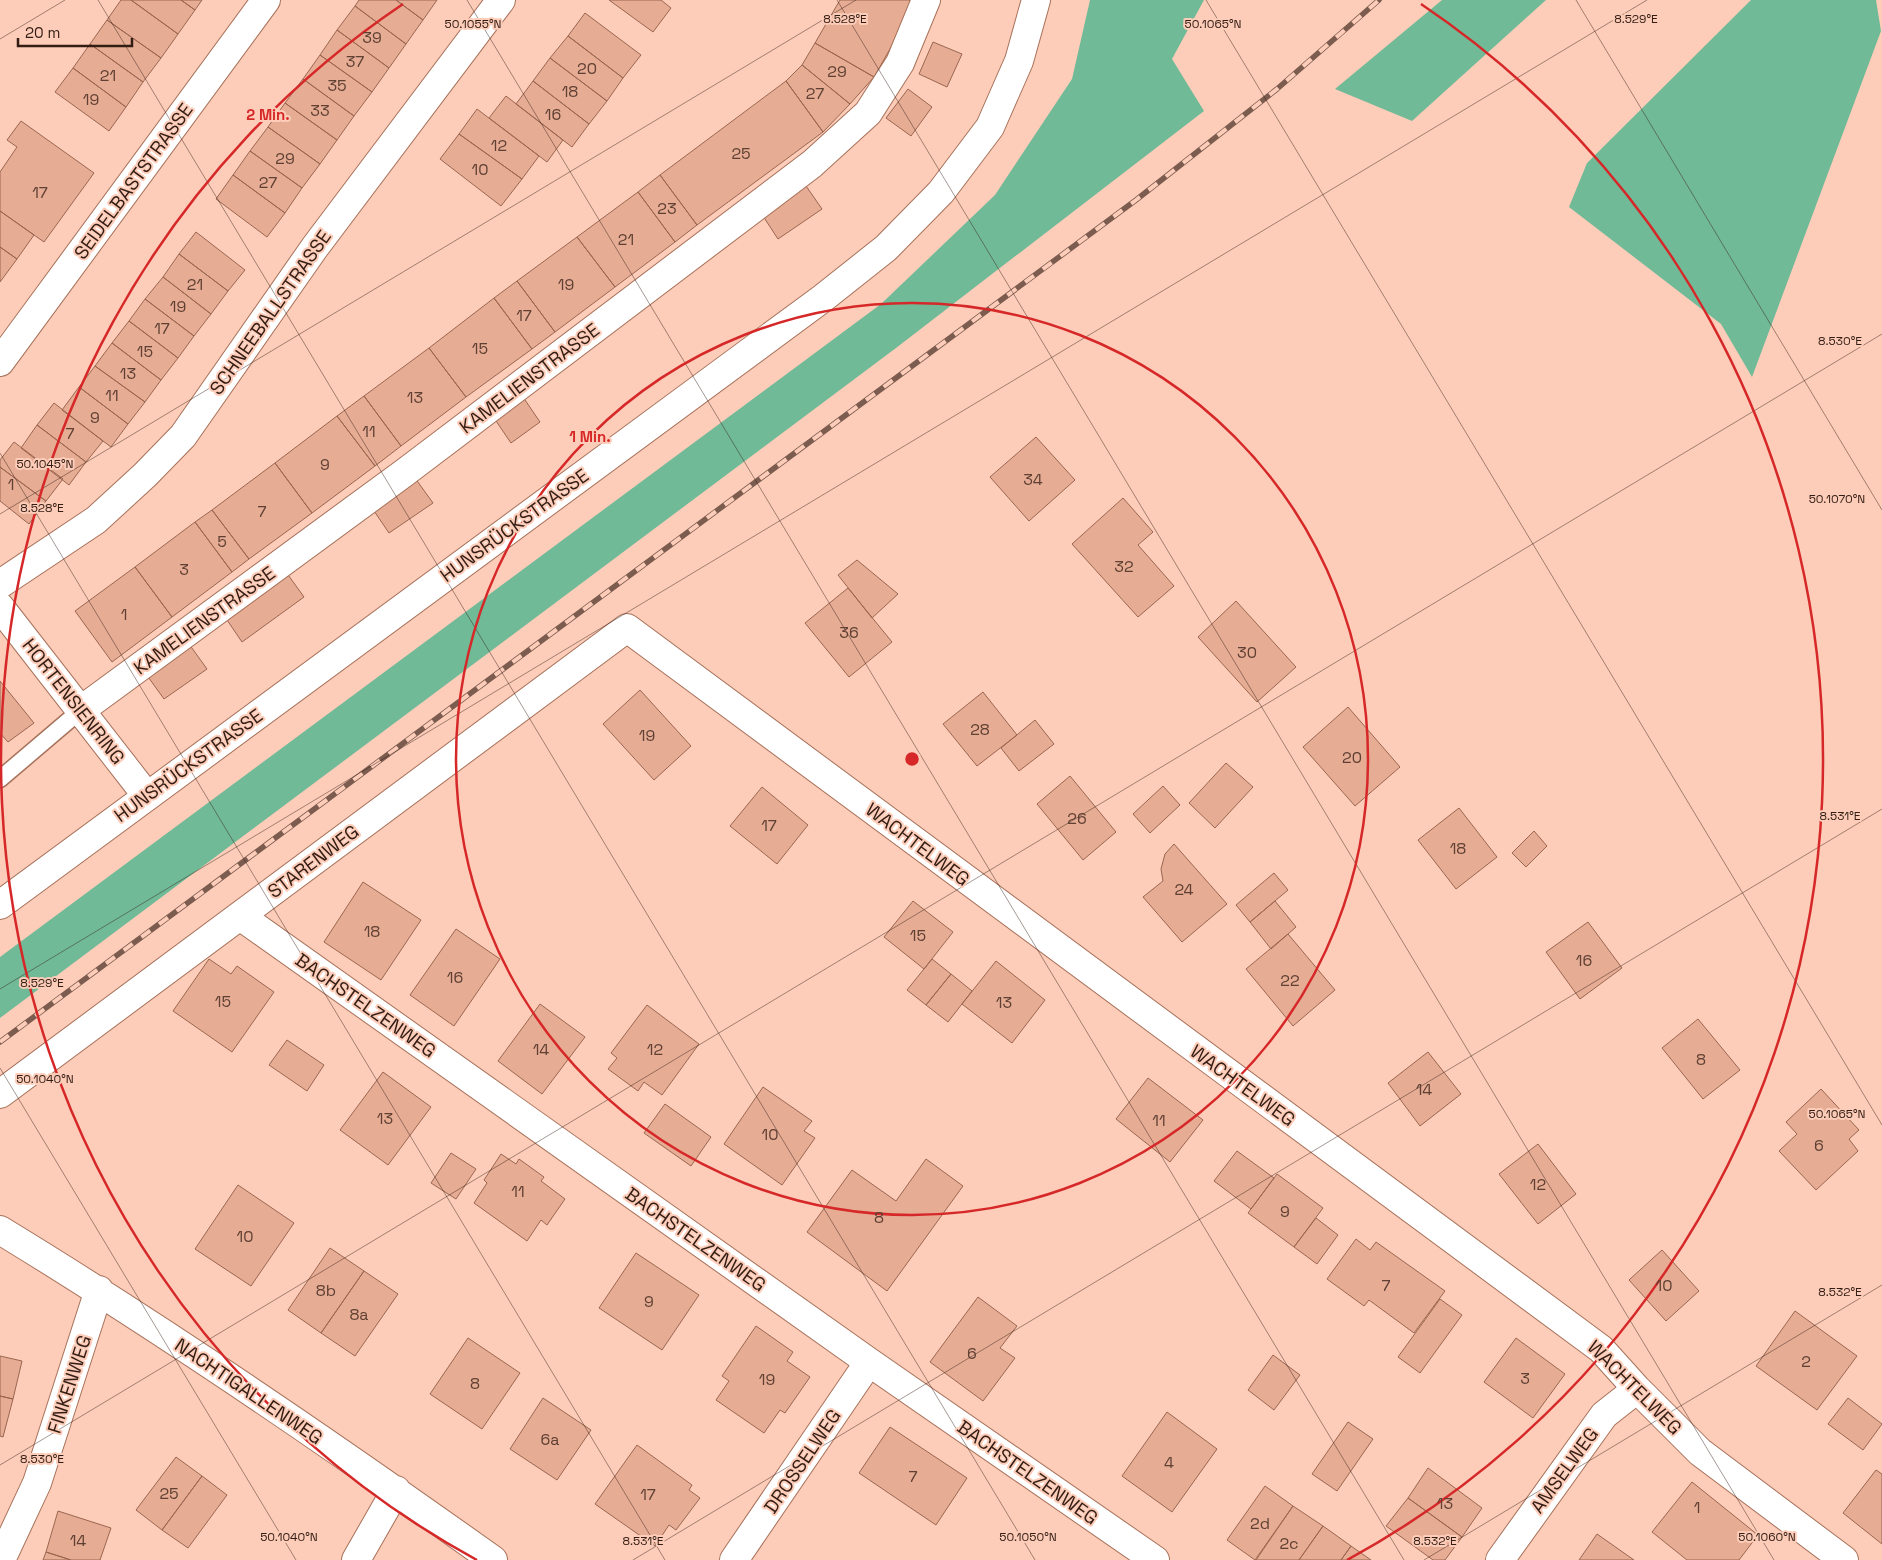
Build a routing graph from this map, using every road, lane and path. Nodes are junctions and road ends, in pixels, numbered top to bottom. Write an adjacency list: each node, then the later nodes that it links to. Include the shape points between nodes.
1 (266, 0): 5 (street, SEIDELBASTSTRASSE)
2 (501, 0): 6 (street, SCHNEEBALLSTRASSE, via 315,247 183,436 96,520)
3 (926, 0): 9 (street, KAMELIENSTRASSE, via 900,63 868,113 812,164 404,473)
4 (1036, 0): 11 (street, HUNSRÜCKSTRASSE, via 1019,61 990,127 941,192 886,248 815,304)
5 (0, 362)
6 (0, 584)
7 (0, 607): 9 (street, HORTENSIENRING)
8 (626, 628): 13 (street, STARENWEG); 18 (street, WACHTELWEG, via 1602,1349)
9 (81, 710): 10 (lane); 11 (street, HORTENSIENRING)
10 (0, 778)
11 (147, 796): 12 (street, HUNSRÜCKSTRASSE)
12 (0, 905)
13 (240, 916): 14 (street, STARENWEG); 17 (street, BACHSTELZENWEG)
14 (0, 1094)
15 (0, 1230): 16 (street, NACHTIGALLENWEG)
16 (99, 1290): 19 (street, NACHTIGALLENWEG); 20 (street, FINKENWEG, via 37,1483)
17 (869, 1362): 23 (street, DROSSELWEG); 24 (street, BACHSTELZENWEG)
18 (1637, 1389): 25 (street, AMSELWEG, via 1604,1415); 26 (street, WACHTELWEG, via 1700,1452)
19 (396, 1490): 21 (street); 22 (street, NACHTIGALLENWEG)
20 (1, 1560)
21 (356, 1560)
22 (493, 1560)
23 (734, 1560)
24 (1155, 1560)
25 (1500, 1560)
26 (1844, 1560)

